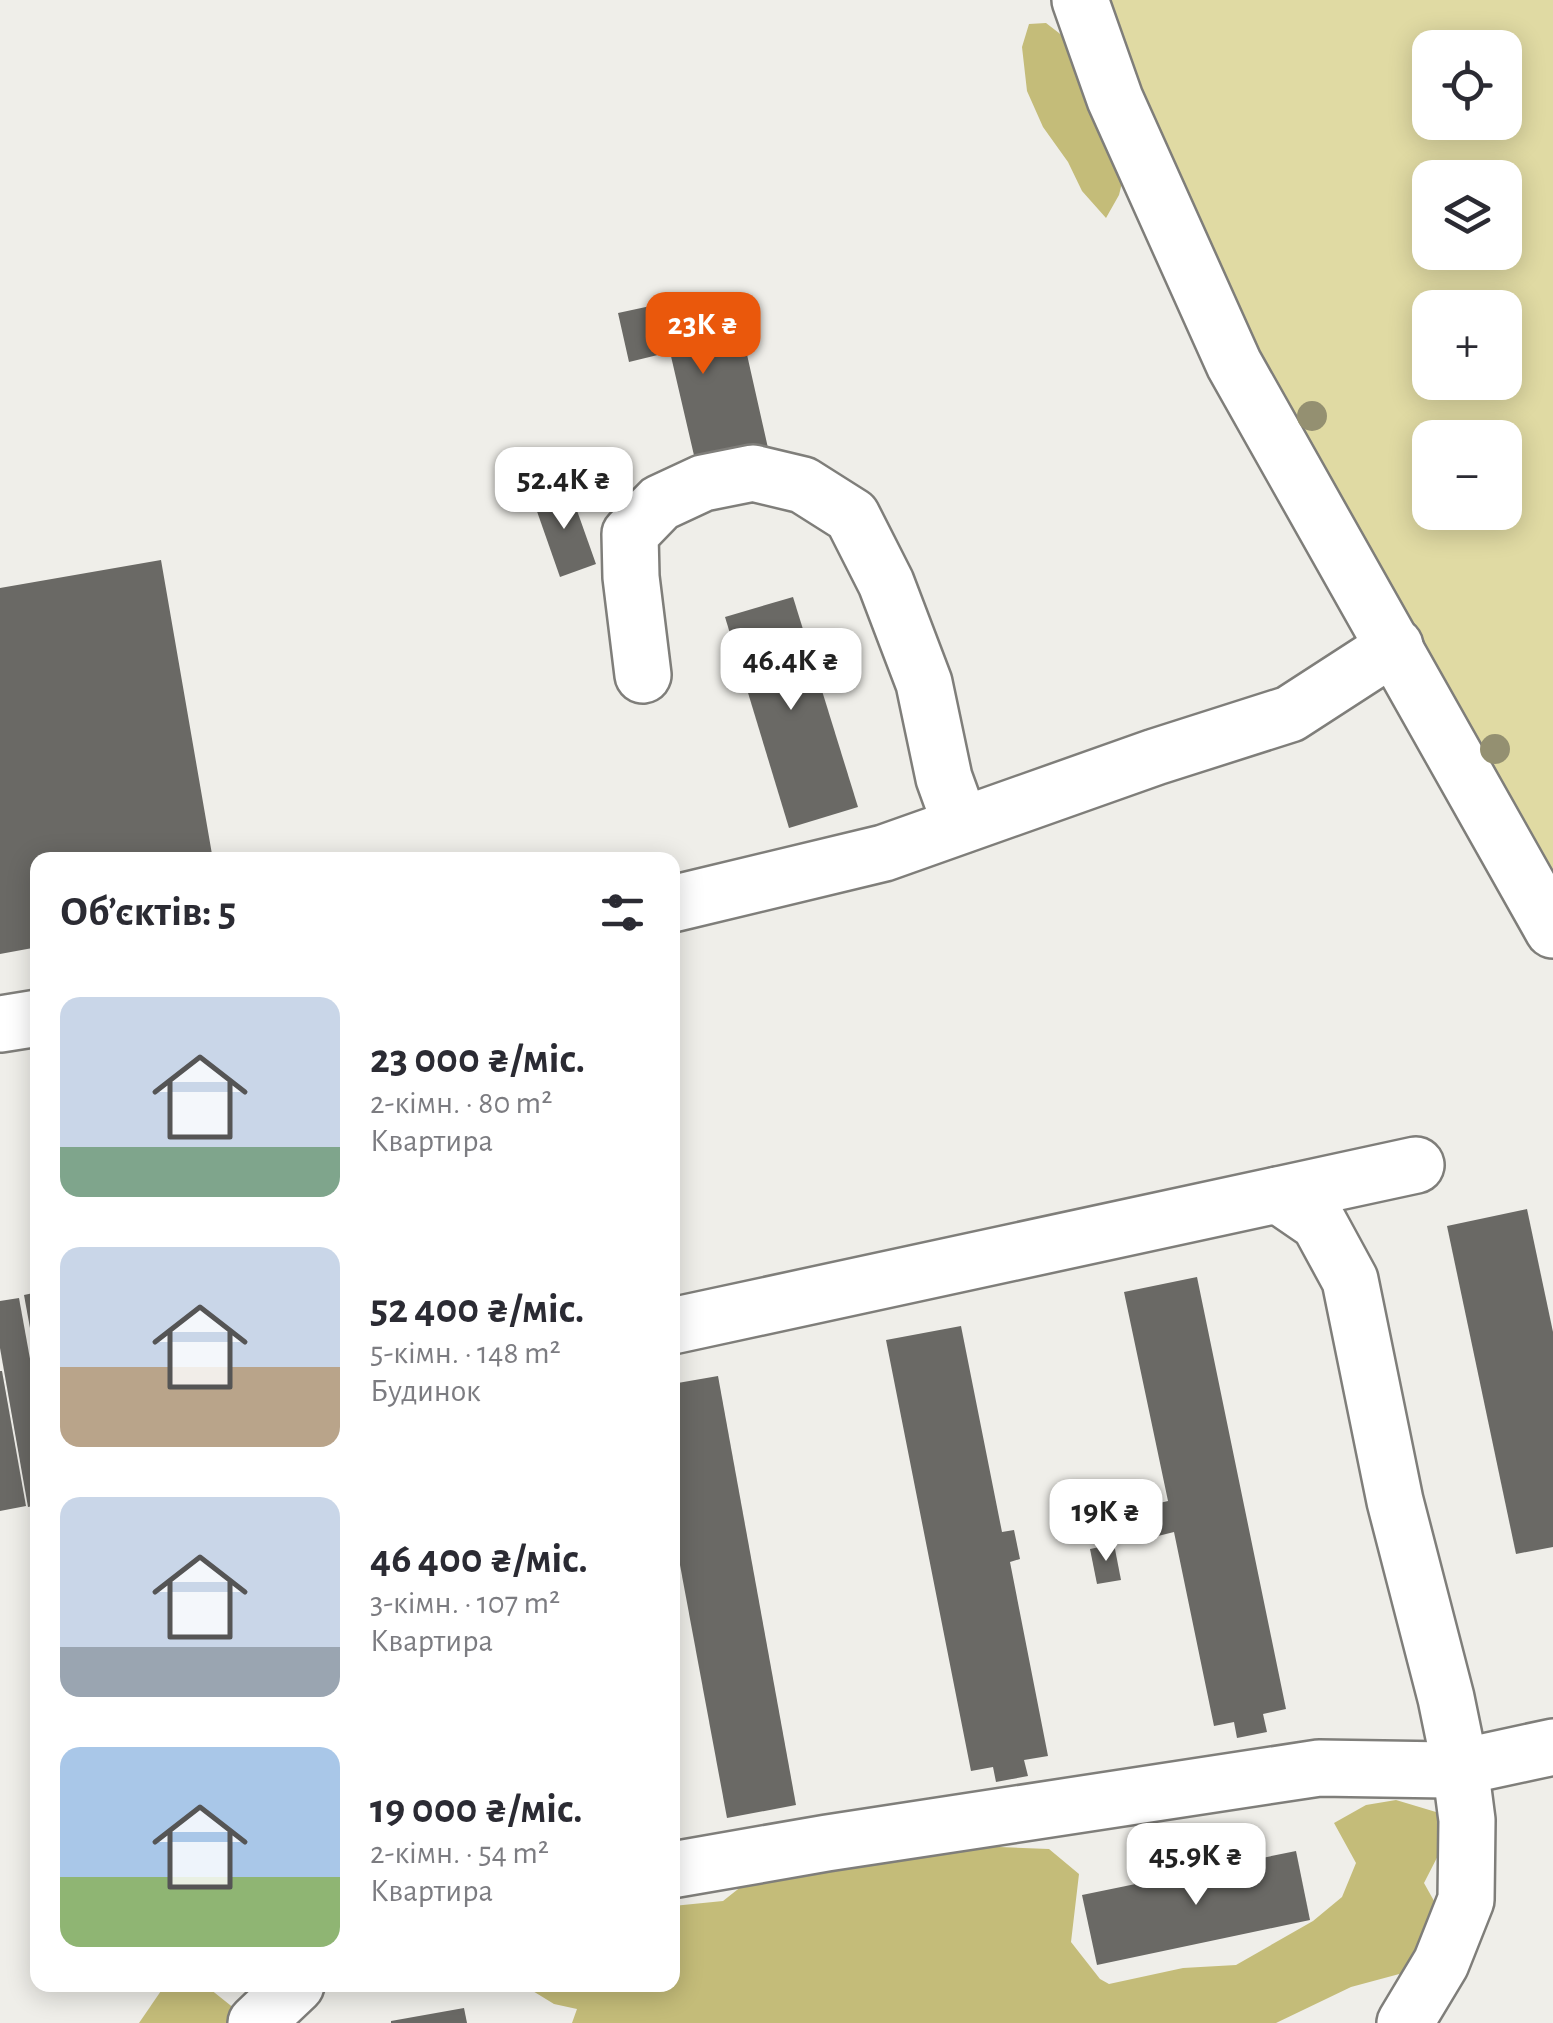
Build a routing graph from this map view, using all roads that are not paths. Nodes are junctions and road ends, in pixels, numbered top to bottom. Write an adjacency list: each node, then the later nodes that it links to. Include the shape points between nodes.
1 (1080, 0): 2 (street, via 1115,99 1234,364)
2 (1395, 646): 4 (street, via 1290,714); 6 (street)
3 (644, 675): 4 (street, via 630,534 660,503 703,483 753,473 803,485 852,516 886,583 924,683)
4 (960, 826): 5 (street, via 884,853)
5 (680, 902)
6 (1553, 930)
7 (30, 1019): 8 (street)
8 (0, 1024)
9 (1416, 1165): 10 (street)
10 (1278, 1195): 11 (street); 13 (street, via 1319,1224 1350,1280)
11 (680, 1324)
12 (1553, 1747): 13 (street)
13 (1460, 1766): 14 (street, via 1318,1768); 17 (street, via 1466,1900 1441,1963)
14 (680, 1869)
15 (289, 1992): 16 (street)
16 (256, 2023)
17 (1405, 2023)

